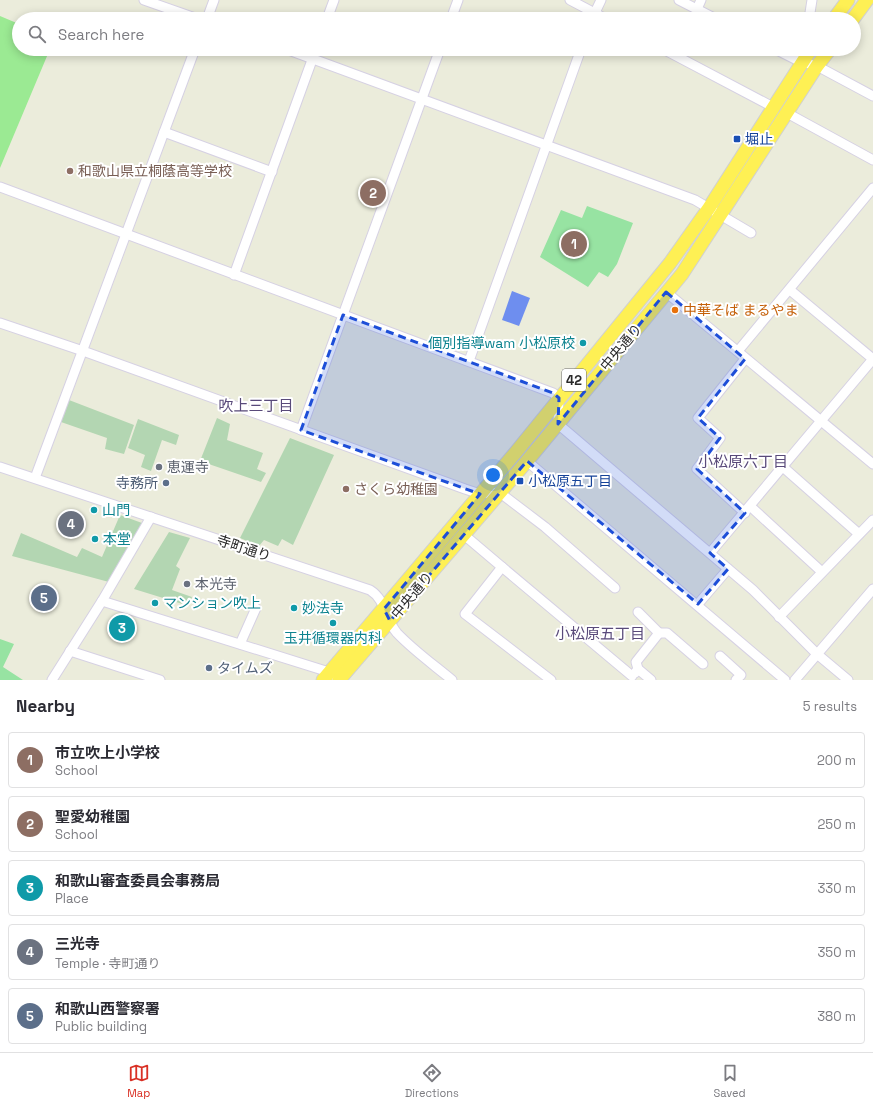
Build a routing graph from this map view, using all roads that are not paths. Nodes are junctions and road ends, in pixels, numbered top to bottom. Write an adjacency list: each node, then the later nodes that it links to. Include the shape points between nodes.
1 (144, 0): 13 (street)
2 (214, 0): 14 (street)
3 (334, 0): 15 (street)
4 (458, 0): 16 (street)
5 (570, 0): 17 (street)
6 (601, 0): 18 (street)
7 (679, 0): 12 (street)
8 (702, 0): 12 (street)
9 (812, 0): 20 (street)
10 (848, 0): 21 (highway)
11 (867, 0): 22 (highway)
12 (697, 10): 19 (street)
13 (178, 12)
14 (210, 12)
15 (330, 12)
16 (454, 12)
17 (587, 12)
18 (595, 12)
19 (701, 12)
20 (810, 12)
21 (839, 12)
22 (858, 12)
23 (192, 56): 39 (street)
24 (313, 56): 42 (street)
25 (321, 56): 36 (street)
26 (437, 56): 36 (street)
27 (578, 56): 40 (street)
28 (676, 56): 37 (street)
29 (789, 56): 33 (street)
30 (802, 56): 33 (street)
31 (806, 56): 33 (highway, 中央通り / 42)
32 (825, 56): 34 (highway, 中央通り / 42)
33 (801, 62): 34 (street); 37 (highway, 中央通り / 42)
34 (817, 66): 35 (street); 38 (highway, 中央通り / 42)
35 (873, 96)
36 (421, 99): 40 (street); 52 (street)
37 (773, 107): 45 (highway, 中央通り / 42)
38 (787, 113): 41 (street); 46 (highway, 中央通り / 42)
39 (164, 132): 42 (street); 48 (street)
40 (545, 146): 45 (street, via 695,200); 58 (street)
41 (873, 160)
42 (272, 172): 49 (street)
43 (0, 187): 48 (street)
44 (873, 188): 50 (street)
45 (708, 208): 46 (street); 59 (highway, 中央通り / 42, via 670,263)
46 (722, 216): 47 (street); 51 (highway, 中央通り / 42, via 690,263)
47 (751, 233)
48 (126, 234): 49 (street); 54 (street)
49 (234, 275): 52 (street)
50 (790, 290): 55 (street); 57 (street)
51 (666, 292): 55 (street); 61 (highway, 中央通り / 42)
52 (343, 315): 58 (street); 62 (street)
53 (0, 322): 54 (street)
54 (83, 350): 62 (street); 67 (street)
55 (738, 351): 56 (street)
56 (745, 359): 60 (street); 70 (street, via 698,418 720,438 697,469)
57 (873, 359): 60 (street)
58 (469, 361): 59 (street, via 546,390)
59 (559, 398): 61 (street); 69 (highway, 中央通り / 42)
60 (822, 421): 64 (street); 66 (street)
61 (558, 424): 63 (highway, 中央通り / 42); 75 (street)
62 (301, 430): 69 (street)
63 (527, 461): 68 (highway, 中央通り / 42); 82 (street)
64 (873, 464)
65 (0, 467): 67 (street, 寺町通り)
66 (783, 467): 70 (street); 74 (street)
67 (35, 478): 71 (street, 寺町通り)
68 (500, 492): 69 (street); 73 (highway, 中央通り / 42); 79 (street)
69 (480, 494): 84 (highway, 中央通り / 42)
70 (748, 509): 75 (street); 78 (street)
71 (151, 517): 81 (street); 84 (street, 寺町通り, via 370,590 382,600)
72 (873, 520): 74 (street)
73 (463, 534): 76 (street); 87 (highway, 中央通り / 42)
74 (859, 534): 78 (street)
75 (710, 553): 77 (street)
76 (502, 567): 94 (street); 99 (street, via 465,614)
77 (728, 569): 82 (street); 86 (street)
78 (822, 572): 86 (street)
79 (615, 588)
80 (873, 589): 91 (street)
81 (102, 601): 89 (street); 90 (street)
82 (698, 604): 102 (street)
83 (256, 608): 89 (street)
84 (384, 608): 87 (street, 寺町通り); 95 (highway, 中央通り / 42)
85 (638, 612): 88 (street)
86 (779, 617): 91 (street)
87 (390, 621): 95 (highway, 中央通り / 42); 98 (street, 寺町通り, via 397,633)
88 (659, 633): 93 (street, via 667,633); 94 (street, via 636,662)
89 (240, 644): 95 (street)
90 (70, 651): 96 (street); 97 (street)
91 (817, 654): 103 (street); 104 (street)
92 (720, 656): 101 (street, via 741,675)
93 (703, 664)
94 (633, 675): 100 (street)
95 (333, 678)
96 (52, 680)
97 (160, 680)
98 (452, 680)
99 (551, 680)
100 (652, 680)
101 (736, 680)
102 (785, 680)
103 (795, 680)
104 (848, 680)

